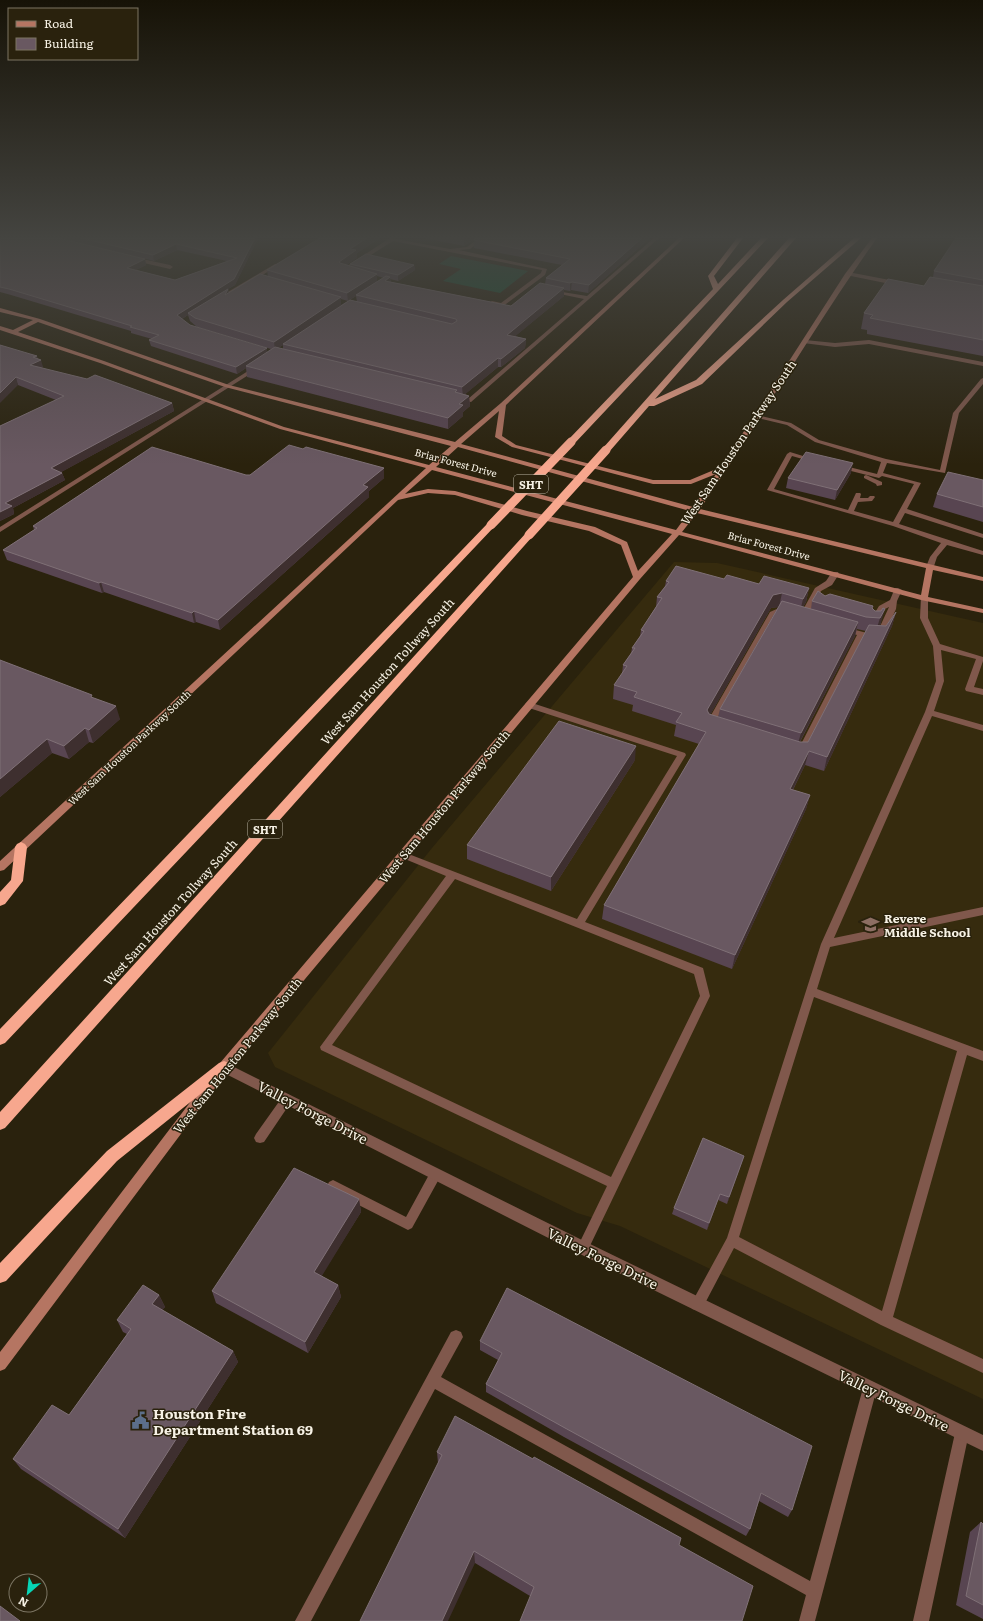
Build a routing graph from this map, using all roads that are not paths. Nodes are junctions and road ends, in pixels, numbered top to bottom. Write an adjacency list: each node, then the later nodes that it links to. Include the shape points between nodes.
1 (14, 314): 8 (main road, Briar Forest Drive)
2 (570, 314): 16 (lane, via 469,401)
3 (600, 314): 18 (main road, West Sam Houston Parkway South)
4 (694, 314): 73 (highway, West Sam Houston Tollway South / SHT, bridge)
5 (727, 314): 19 (highway, West Sam Houston Tollway South / SHT)
6 (772, 314): 19 (highway, via 699,382)
7 (823, 314): 11 (main road, West Sam Houston Parkway South)
8 (38, 320): 10 (main road); 15 (main road, Briar Forest Drive)
9 (0, 328): 10 (main road, Briar Forest Drive)
10 (14, 332): 17 (main road, Briar Forest Drive)
11 (805, 342): 13 (lane, via 835,345 869,342); 20 (main road, West Sam Houston Parkway South)
12 (262, 364): 15 (lane)
13 (983, 364)
14 (983, 380): 22 (lane, via 956,413 943,472)
15 (227, 386): 17 (lane); 21 (main road, Briar Forest Drive)
16 (454, 398)
17 (204, 400): 25 (main road, Briar Forest Drive, via 282,428); 36 (lane)
18 (503, 404): 21 (main road, West Sam Houston Parkway South); 26 (main road, via 498,437 514,446 653,482 691,482)
19 (646, 406): 78 (highway, West Sam Houston Tollway South / SHT, bridge)
20 (757, 417): 22 (lane, via 789,424 817,441); 26 (main road, West Sam Houston Parkway South)
21 (457, 445): 25 (main road, West Sam Houston Parkway South); 32 (main road, Briar Forest Drive)
22 (885, 460): 27 (lane)
23 (821, 462): 34 (lane, via 790,454 770,490)
24 (837, 466): 28 (lane)
25 (432, 467): 31 (main road, West Sam Houston Parkway South); 37 (main road, Briar Forest Drive)
26 (724, 468): 32 (main road, West Sam Houston Parkway South)
27 (880, 474): 28 (lane); 33 (lane, via 918,483)
28 (866, 477): 29 (lane, via 880,483)
29 (879, 485)
30 (872, 497): 34 (lane, via 870,500 857,497)
31 (396, 498): 43 (main road, via 428,491 455,492 525,513 592,529 624,544); 64 (main road, West Sam Houston Parkway South)
32 (696, 510): 37 (main road, West Sam Houston Parkway South); 41 (main road, Briar Forest Drive)
33 (904, 510): 35 (lane); 38 (lane)
34 (850, 513): 35 (lane)
35 (895, 525): 39 (lane)
36 (0, 530)
37 (678, 532): 42 (main road, Briar Forest Drive); 43 (main road, West Sam Houston Parkway South)
38 (983, 536)
39 (945, 542): 40 (lane); 41 (lane)
40 (983, 553)
41 (930, 567): 44 (main road, Briar Forest Drive); 48 (main road)
42 (835, 574): 45 (lane); 46 (main road, Briar Forest Drive)
43 (637, 577): 59 (main road, West Sam Houston Parkway South)
44 (983, 580)
45 (829, 583): 47 (lane); 51 (lane, via 818,590)
46 (898, 590): 48 (main road, Briar Forest Drive); 49 (lane)
47 (829, 592)
48 (924, 598): 50 (main road, Briar Forest Drive); 56 (lane, via 924,618)
49 (893, 601): 53 (lane, via 882,608); 55 (lane, via 880,635)
50 (983, 611)
51 (802, 617): 52 (lane); 62 (lane, via 777,610 710,724)
52 (813, 620)
53 (874, 621)
54 (840, 628): 55 (lane)
55 (861, 634): 63 (lane, via 802,752)
56 (937, 646): 57 (lane); 60 (lane, via 940,681)
57 (982, 658): 58 (lane, via 969,688)
58 (983, 692)
59 (529, 705): 65 (main road, West Sam Houston Parkway South); 70 (lane, via 682,755)
60 (929, 712): 61 (lane); 71 (lane)
61 (983, 728)
62 (719, 729)
63 (794, 752)
64 (21, 847): 66 (main road, West Sam Houston Parkway South); 68 (highway, via 17,881)
65 (403, 855): 67 (lane); 76 (main road, West Sam Houston Parkway South)
66 (0, 867)
67 (452, 874): 70 (lane); 81 (lane, via 325,1047)
68 (0, 901)
69 (983, 911): 71 (lane, via 937,922 873,932)
70 (579, 924): 81 (lane, via 698,971 705,996)
71 (826, 944): 72 (lane)
72 (810, 991): 74 (lane); 83 (lane)
73 (0, 1039)
74 (963, 1049): 75 (lane); 87 (lane)
75 (983, 1056)
76 (224, 1067): 77 (street, Valley Forge Drive); 85 (highway, via 112,1156); 89 (main road, West Sam Houston Parkway South)
77 (287, 1099): 79 (lane); 80 (street, Valley Forge Drive)
78 (0, 1123)
79 (260, 1138)
80 (435, 1175): 82 (lane, via 408,1224); 84 (street, Valley Forge Drive)
81 (614, 1184): 84 (lane)
82 (333, 1186)
83 (732, 1240): 86 (lane); 87 (lane)
84 (583, 1248): 86 (street, Valley Forge Drive)
85 (0, 1275)
86 (697, 1304): 92 (street, Valley Forge Drive)
87 (886, 1320): 90 (lane)
88 (456, 1337): 91 (lane)
89 (0, 1364)
90 (983, 1366)
91 (433, 1380): 95 (lane); 96 (lane)
92 (870, 1388): 93 (street, Valley Forge Drive); 95 (lane)
93 (962, 1433): 94 (street, Valley Forge Drive); 98 (lane)
94 (983, 1443)
95 (815, 1592): 97 (lane)
96 (303, 1621)
97 (807, 1621)
98 (921, 1621)

